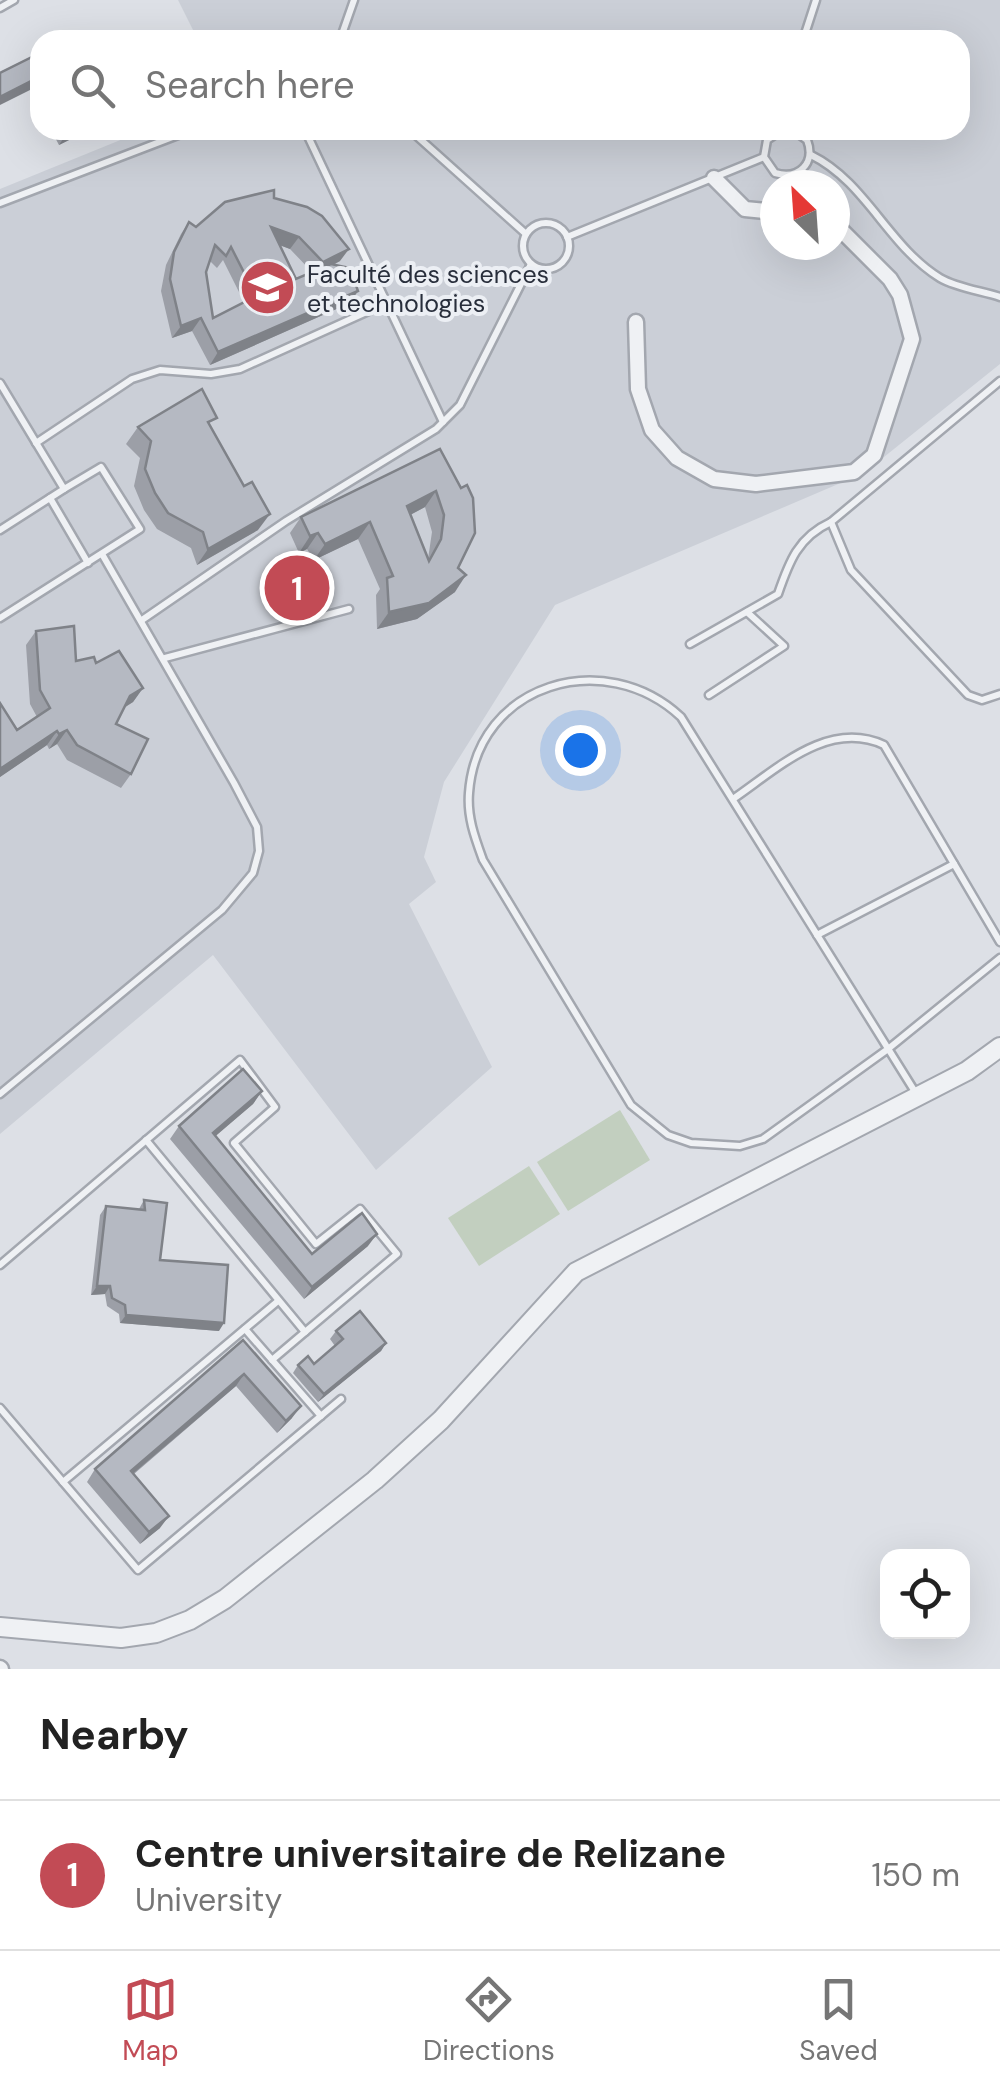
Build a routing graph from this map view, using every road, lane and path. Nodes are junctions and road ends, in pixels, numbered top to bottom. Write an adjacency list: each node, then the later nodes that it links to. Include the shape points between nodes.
1 (14, 0): 4 (lane)
2 (354, 0): 5 (lane)
3 (816, 0): 6 (lane)
4 (0, 8)
5 (344, 30)
6 (807, 30)
7 (165, 140): 15 (lane)
8 (310, 140): 26 (lane)
9 (421, 140): 17 (lane)
10 (767, 140): 13 (lane)
11 (807, 140): 12 (lane)
12 (810, 155): 13 (lane, via 804,170 790,176 776,173); 21 (lane, via 838,168 898,240 941,278)
13 (764, 158): 14 (lane)
14 (714, 178): 16 (street, via 744,209); 18 (lane)
15 (0, 204)
16 (760, 211)
17 (526, 234): 18 (lane, via 546,223); 20 (lane, via 524,251)
18 (567, 237): 20 (lane, via 563,263 549,270)
19 (850, 239): 23 (street, via 900,295 912,340 874,455 854,472 756,484 714,478 678,458 652,430 638,388)
20 (532, 264): 26 (lane, via 460,405)
21 (1000, 297)
22 (382, 305): 27 (lane, via 240,370 160,370 132,380)
23 (636, 322)
24 (1000, 381): 30 (lane)
25 (0, 383): 27 (lane)
26 (444, 422): 37 (lane)
27 (36, 443): 28 (lane)
28 (64, 490): 29 (lane); 32 (lane, via 101,467 140,529)
29 (50, 498): 31 (lane); 33 (lane)
30 (831, 522): 35 (lane, via 792,554 778,594); 40 (lane, via 851,570 968,694 982,700)
31 (0, 530)
32 (102, 554): 33 (lane); 37 (lane)
33 (88, 562): 36 (lane)
34 (349, 609): 39 (lane)
35 (747, 612): 38 (lane); 41 (lane, via 784,646)
36 (0, 618)
37 (142, 620): 39 (lane)
38 (690, 644)
39 (165, 658): 49 (lane, via 257,827 253,873 222,910)
40 (1000, 694)
41 (710, 695)
42 (733, 800): 43 (lane, via 822,741 841,736 878,742); 44 (lane); 48 (lane, via 674,710 613,680 579,679 516,705 484,745 468,794 483,860 630,1105 668,1135 715,1147 763,1139)
43 (954, 864): 44 (lane); 45 (lane)
44 (817, 935): 48 (lane)
45 (1000, 942)
46 (1000, 958): 48 (lane)
47 (1000, 1047): 50 (street)
48 (888, 1049): 50 (lane)
49 (0, 1094)
50 (918, 1096): 61 (street, via 576,1272 441,1420 225,1600 190,1620 122,1638)
51 (146, 1140): 52 (lane); 53 (lane); 55 (lane, via 240,1060 275,1106 234,1144 316,1244 360,1209 397,1254)
52 (0, 1265)
53 (278, 1301): 54 (lane); 55 (lane)
54 (245, 1329): 56 (lane); 60 (lane)
55 (305, 1332): 56 (lane)
56 (272, 1360): 59 (lane)
57 (342, 1398): 59 (lane)
58 (0, 1408): 60 (lane)
59 (321, 1416): 60 (lane, via 138,1570)
60 (63, 1482)
61 (0, 1627)

